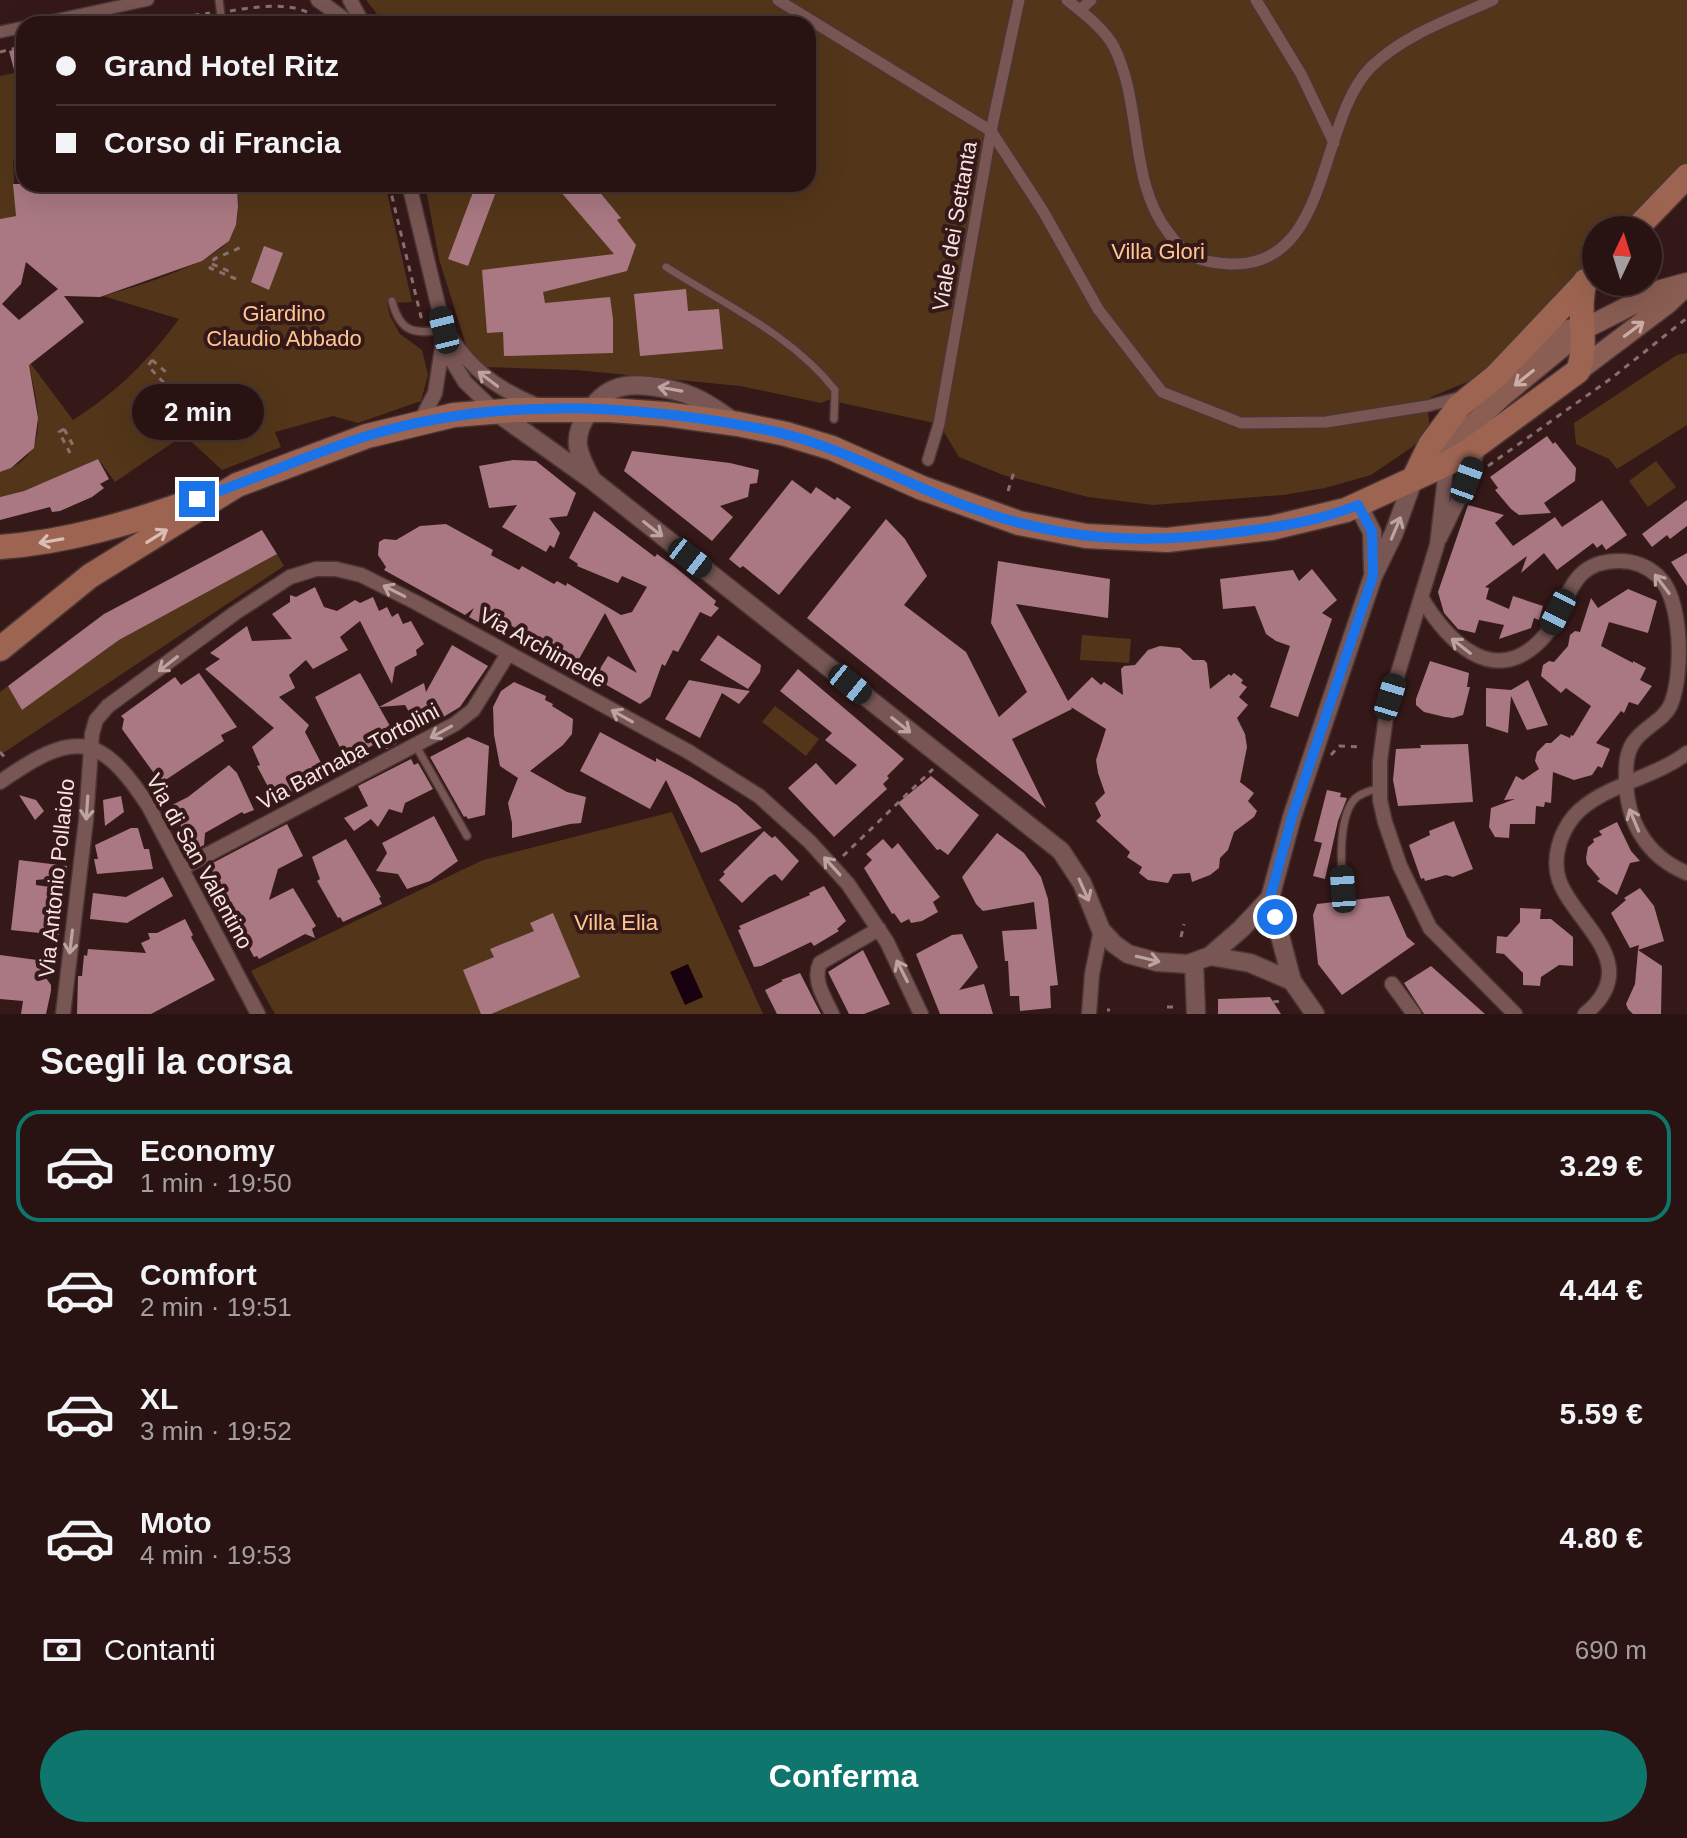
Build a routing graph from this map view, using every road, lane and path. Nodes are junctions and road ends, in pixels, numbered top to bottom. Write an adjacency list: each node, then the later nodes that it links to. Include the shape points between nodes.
1 (148, 0): 10 (street)
2 (318, 0): 11 (street)
3 (778, 0): 12 (street)
4 (1019, 0): 14 (street, Viale dei Settanta)
5 (1067, 0): 9 (street)
6 (1091, 0): 9 (street)
7 (1256, 0): 15 (street, via 1301,74)
8 (1493, 0): 15 (street, via 1404,40 1370,68 1355,88)
9 (1080, 10): 15 (street, via 1113,45 1127,84 1147,191 1181,251 1206,263 1241,264 1266,258 1290,242 1316,194)
10 (74, 16)
11 (340, 16)
12 (804, 16)
13 (816, 23): 14 (street)
14 (991, 131): 37 (street, via 1098,309 1162,392 1241,423 1326,422); 46 (street, Viale dei Settanta, via 939,424)
15 (1334, 143)
16 (1687, 176): 19 (main road)
17 (391, 192): 32 (path)
18 (411, 192): 31 (street)
19 (1648, 216)
20 (244, 246): 21 (path)
21 (212, 264): 23 (path); 24 (path, via 210,268)
22 (666, 267): 41 (lane, via 792,346 821,371 835,390)
23 (233, 273)
24 (236, 279)
25 (1687, 284): 30 (main road, via 1661,290); 33 (main road, one-way to 25)
26 (1582, 285): 35 (main road)
27 (1582, 295): 30 (main road)
28 (392, 301): 32 (lane, via 403,326)
29 (1687, 318): 44 (path, via 1613,377)
30 (1584, 329): 33 (main road); 35 (main road, via 1563,330); 44 (main road, one-way to 44, via 1505,394)
31 (444, 330): 32 (lane); 38 (street, one-way to 31, via 484,377); 40 (street, via 459,374); 42 (street, via 438,385)
32 (425, 332)
33 (1578, 371): 44 (main road)
34 (167, 373): 36 (path, via 152,360 148,366)
35 (1496, 376): 37 (main road)
36 (165, 384)
37 (1471, 395): 44 (main road)
38 (547, 410): 39 (main road); 40 (main road)
39 (590, 410): 49 (street, via 576,441); 52 (main road, via 665,414 786,434 1001,518 1086,536 1200,537 1284,525)
40 (495, 411): 42 (main road); 49 (street)
41 (834, 419)
42 (420, 422): 50 (main road)
43 (74, 447): 45 (path, via 64,429 59,432)
44 (1462, 450): 48 (main road); 48 (main road, via 1425,453); 53 (street); 53 (street, via 1464,488)
45 (70, 453)
46 (928, 460)
47 (1014, 472): 51 (path)
48 (1414, 478): 52 (main road); 56 (street, one-way to 48)
49 (592, 480): 65 (street, one-way to 65)
50 (237, 485): 54 (main road, one-way to 54, via 102,531); 55 (main road, one-way to 50)
51 (1008, 491)
52 (1358, 505): 56 (street, via 1372,532)
53 (1437, 545): 57 (street)
54 (0, 547)
55 (90, 576): 58 (main road); 59 (main road)
56 (1373, 576): 75 (street)
57 (1421, 597): 68 (street, one-way to 57, via 1631,747 1670,708 1677,684 1675,616 1659,576 1636,563 1595,564 1575,580 1539,642 1505,659 1480,657 1461,648); 69 (street, via 1387,709)
58 (0, 630)
59 (0, 649)
60 (508, 654): 61 (street, Via Archimede, one-way to 61, via 368,578 336,569 302,572 246,605 108,706 96,720); 62 (street, Via Barnaba Tortolini, one-way to 62, via 470,714); 77 (street, Via Archimede, one-way to 60, via 833,865 759,796)
61 (91, 746): 67 (street, via 55,750); 72 (street, Via di San Valentino, via 133,784); 87 (street, Via Antonio Pollaiolo, one-way to 87)
62 (416, 746): 70 (lane); 72 (street, Via Barnaba Tortolini)
63 (1362, 747): 66 (path, via 1339,746)
64 (1687, 753): 68 (street)
65 (943, 759): 71 (path); 78 (street, one-way to 78, via 1054,846 1073,868)
66 (1326, 761)
67 (0, 782)
68 (1626, 785): 73 (street, one-way to 68, via 1667,864 1645,842 1629,812); 96 (street, via 1579,811 1562,835 1557,858 1561,885 1607,959 1603,990)
69 (1379, 788): 74 (lane, via 1357,796 1350,805 1340,851); 95 (street, via 1395,854 1430,928)
70 (467, 836)
71 (840, 858)
72 (182, 868): 88 (street, Via di San Valentino)
73 (1687, 873)
74 (1343, 889)
75 (1270, 898): 80 (street); 81 (street)
76 (1184, 924): 79 (path)
77 (879, 929): 89 (street, via 827,957 818,968 818,982); 90 (street, Via Archimede, one-way to 77)
78 (1101, 930): 80 (street, one-way to 80, via 1134,956 1173,964); 91 (street)
79 (1181, 937)
80 (1202, 959): 81 (street, via 1250,963); 92 (street)
81 (1292, 981): 93 (street)
82 (1392, 984): 94 (street)
83 (1280, 1001): 84 (path)
84 (1273, 1002)
85 (1167, 1007): 86 (path)
86 (1175, 1007)
87 (63, 1014)
88 (258, 1014)
89 (832, 1014)
90 (921, 1014)
91 (1089, 1014)
92 (1196, 1014)
93 (1315, 1014)
94 (1414, 1014)
95 (1515, 1014)
96 (1585, 1014)

